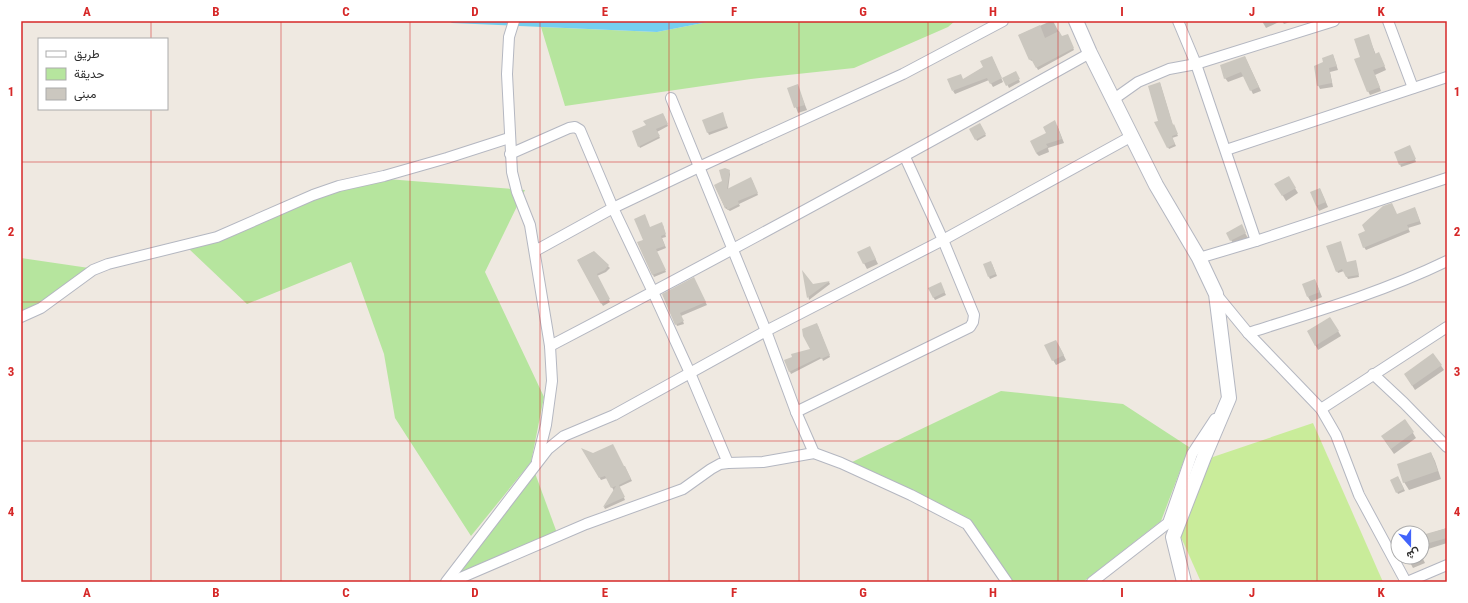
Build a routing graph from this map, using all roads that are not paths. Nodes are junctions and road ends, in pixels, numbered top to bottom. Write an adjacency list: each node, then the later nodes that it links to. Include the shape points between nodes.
1 (514, 21): 14 (street, via 509,36 507,74)
2 (1003, 21): 18 (street, via 903,74)
3 (1076, 21): 7 (street)
4 (1178, 21): 8 (street)
5 (1334, 21): 8 (street)
6 (1388, 21): 10 (street)
7 (1090, 53): 12 (street); 17 (street)
8 (1196, 64): 12 (street, via 1156,74 1138,82); 15 (street)
9 (1447, 77): 10 (street)
10 (1413, 88): 15 (street)
11 (671, 98): 18 (street)
12 (1114, 99): 13 (street)
13 (1132, 136): 21 (street); 25 (street, via 1156,185)
14 (509, 138): 16 (street); 29 (street, via 448,158 339,186 218,237 108,264 93,270 41,308)
15 (1226, 150): 22 (street)
16 (510, 154): 20 (street, via 575,127 580,130); 24 (street, via 513,179 530,225)
17 (905, 157): 21 (street); 23 (street)
18 (699, 167): 20 (street); 23 (street)
19 (1447, 178): 22 (street)
20 (613, 208): 24 (street); 27 (street)
21 (943, 240): 31 (street); 38 (street, via 974,315 970,327)
22 (1256, 241): 25 (street)
23 (733, 250): 27 (street); 31 (street)
24 (535, 251): 33 (street)
25 (1199, 258): 28 (street)
26 (1447, 261): 32 (street, via 1419,275 1350,301)
27 (653, 292): 33 (street); 34 (street)
28 (1216, 294): 32 (street); 36 (street)
29 (21, 317)
30 (1447, 327): 35 (street)
31 (766, 331): 34 (street); 38 (street)
32 (1248, 333): 37 (street)
33 (550, 346): 42 (street, via 552,381 546,425)
34 (690, 373): 41 (street); 42 (street, via 614,415 564,436 548,449)
35 (1373, 374): 37 (street); 39 (street)
36 (1229, 398): 47 (street, via 1192,454 1168,523); 48 (street, via 1173,537)
37 (1321, 409): 49 (street, via 1336,435 1359,495)
38 (796, 412): 40 (street)
39 (1447, 447)
40 (814, 453): 41 (street, via 762,462); 46 (street, via 911,495 967,524)
41 (728, 463): 45 (street, via 711,469 683,489 586,524)
42 (536, 465): 44 (street)
43 (1447, 565): 49 (street)
44 (446, 582)
45 (451, 582)
46 (1007, 582)
47 (1092, 582)
48 (1184, 582)
49 (1406, 582)

